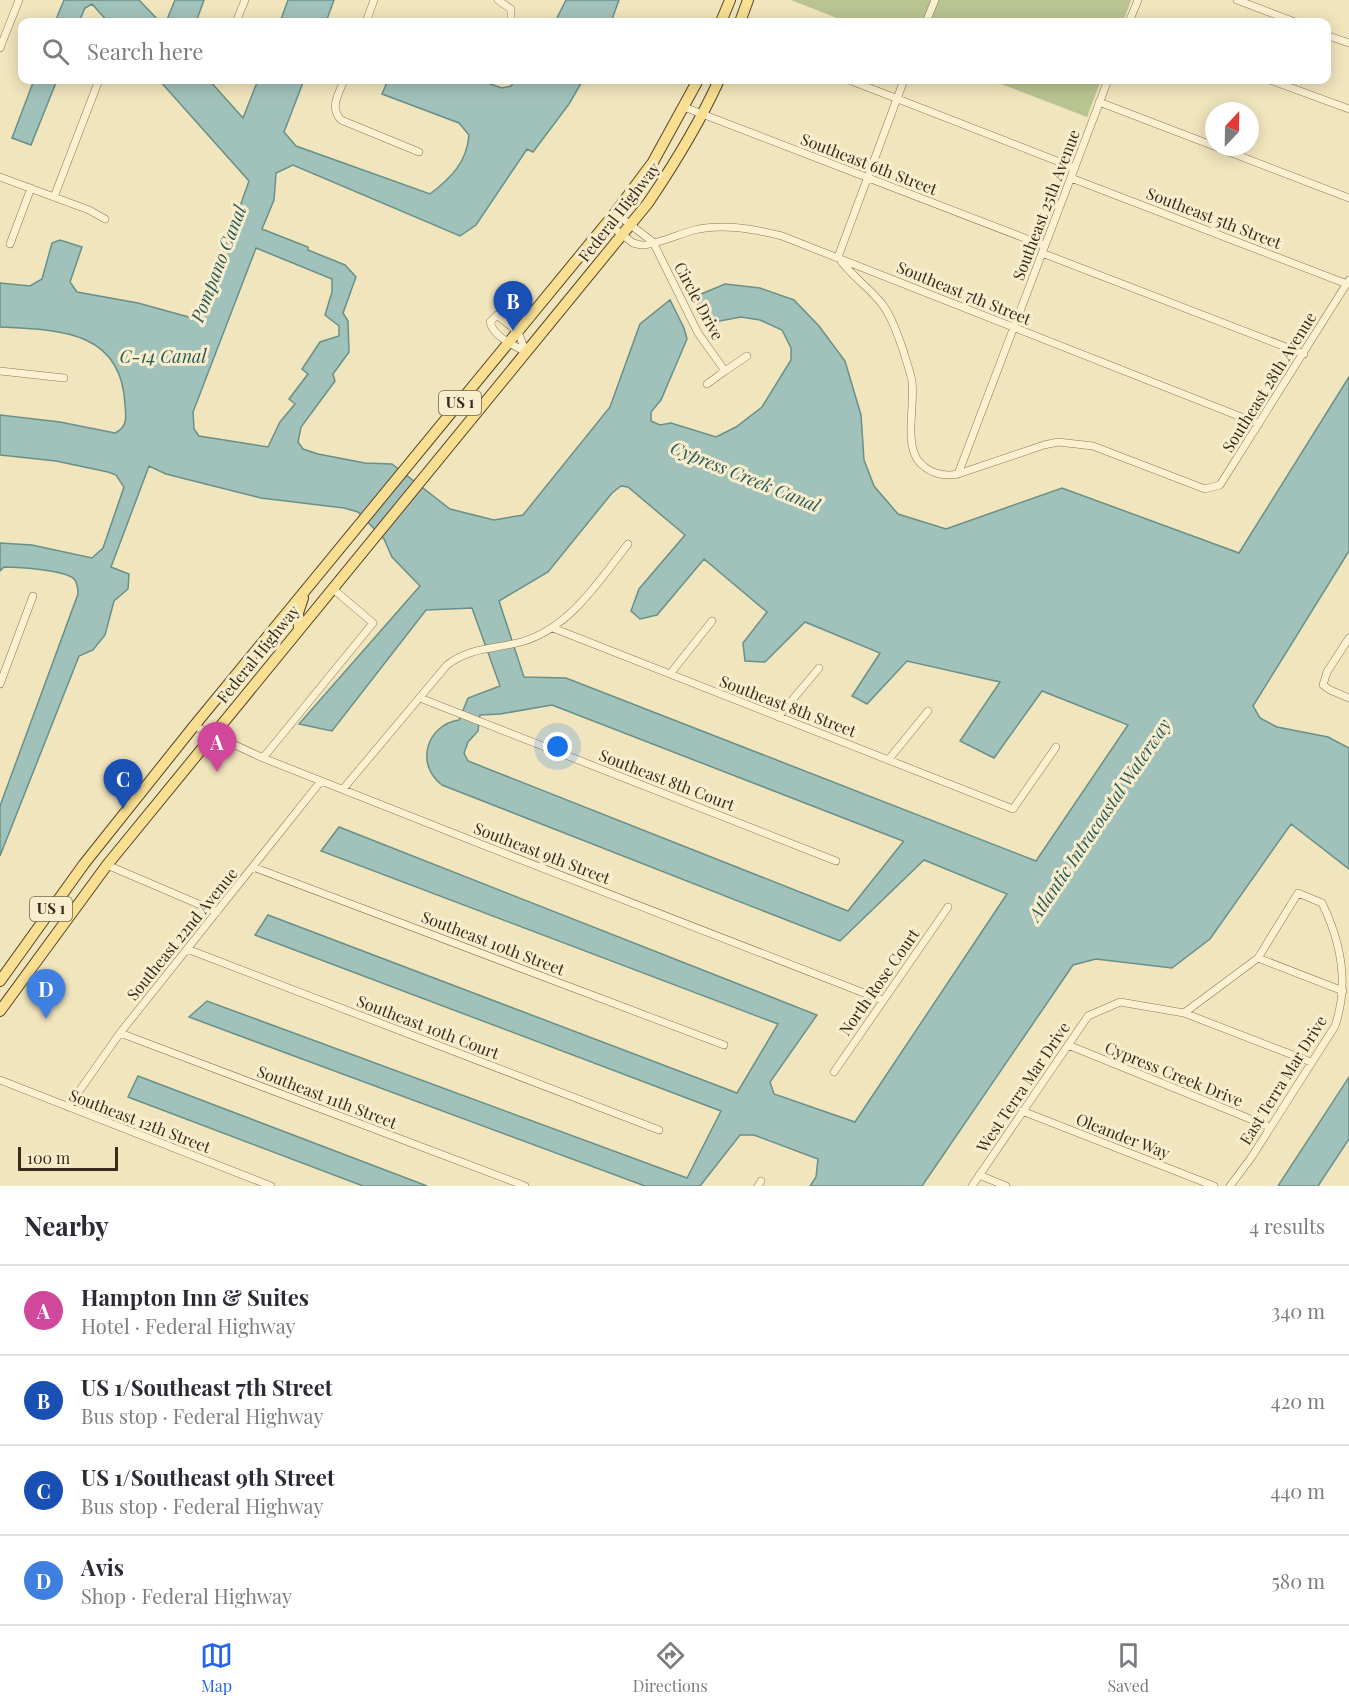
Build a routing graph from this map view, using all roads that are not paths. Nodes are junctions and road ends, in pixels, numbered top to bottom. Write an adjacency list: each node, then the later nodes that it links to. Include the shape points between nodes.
1 (19, 0): 20 (street)
2 (245, 0): 10 (street)
3 (374, 0): 11 (street)
4 (498, 0): 12 (street, via 511,9)
5 (730, 0): 13 (main road)
6 (748, 0): 14 (main road)
7 (935, 0): 15 (street)
8 (1138, 0): 16 (street)
9 (1237, 0): 17 (street)
10 (238, 18)
11 (367, 18)
12 (511, 18)
13 (723, 18)
14 (741, 18)
15 (928, 18)
16 (1131, 18)
17 (1284, 18)
18 (1331, 36): 19 (street)
19 (1349, 43)
20 (0, 48)
21 (97, 84): 42 (street)
22 (342, 84): 35 (street, via 334,106 341,120)
23 (696, 84): 31 (main road, Federal Highway / US 1)
24 (717, 84): 33 (main road, Federal Highway / US 1)
25 (860, 84): 29 (street)
26 (902, 84): 29 (street)
27 (1106, 84): 30 (street, Southeast 25th Avenue)
28 (1281, 84): 32 (street)
29 (897, 98): 37 (street); 39 (street)
30 (1099, 102): 34 (street); 37 (street, Southeast 25th Avenue)
31 (684, 107): 33 (street, Southeast 6th Street); 44 (main road, Federal Highway / US 1, via 653,162)
32 (1349, 109)
33 (703, 114): 39 (street, Southeast 6th Street); 47 (main road, Federal Highway / US 1, via 671,170)
34 (1205, 143)
35 (419, 152)
36 (1239, 156): 43 (street)
37 (1075, 168): 40 (street, Southeast 25th Avenue)
38 (0, 177): 41 (street)
39 (867, 177): 51 (street, Southeast 6th Street); 52 (street)
40 (1071, 178): 51 (street, Southeast 25th Avenue); 53 (street, Southeast 5th Street)
41 (30, 188): 42 (street); 50 (street)
42 (54, 197): 45 (street)
43 (1349, 198)
44 (615, 213): 46 (main road, Federal Highway / US 1); 47 (street)
45 (105, 219)
46 (607, 223): 48 (street, Southeast 7th Street); 55 (main road, Federal Highway / US 1)
47 (630, 225): 48 (main road, Federal Highway / US 1); 49 (street)
48 (622, 235): 49 (street, Southeast 7th Street, via 641,245); 57 (main road, Federal Highway / US 1)
49 (653, 242): 52 (street, Southeast 7th Street, via 697,230 739,228 782,236); 61 (street, Circle Drive, via 699,333)
50 (10, 244)
51 (1043, 250): 54 (street, Southeast 25th Avenue); 58 (street, Southeast 6th Street)
52 (838, 257): 54 (street, Southeast 7th Street); 65 (street, via 883,304 902,347 912,382 912,442 916,457 931,471)
53 (1348, 282): 58 (street, Southeast 28th Avenue)
54 (1014, 327): 64 (street, Southeast 7th Street); 65 (street, Southeast 25th Avenue)
55 (518, 332): 56 (main road, Federal Highway / US 1); 56 (street, via 501,317 491,319 491,328); 57 (street)
56 (509, 343): 57 (street); 68 (main road, Federal Highway / US 1)
57 (526, 352): 67 (main road, Federal Highway / US 1)
58 (1304, 354): 64 (street, Southeast 28th Avenue)
59 (747, 356): 61 (street)
60 (0, 371): 62 (street)
61 (725, 371): 63 (street)
62 (64, 378)
63 (707, 384)
64 (1259, 424): 65 (street, Southeast 28th Avenue, via 1220,485 1205,489 1078,443 1044,445)
65 (958, 474)
66 (628, 544): 73 (street, via 580,604)
67 (332, 588): 72 (main road, Federal Highway / US 1); 86 (street, via 373,623)
68 (305, 592): 70 (main road, Federal Highway / US 1); 72 (main road, via 298,613)
69 (33, 596): 78 (street)
70 (286, 615): 75 (main road, via 288,630); 83 (main road, Federal Highway / US 1)
71 (712, 621): 77 (street)
72 (299, 628): 75 (main road, Federal Highway / US 1)
73 (553, 628): 77 (street, Southeast 8th Street); 79 (street, via 521,642 457,657)
74 (1349, 638): 80 (street, via 1323,685)
75 (283, 648): 84 (main road, Federal Highway / US 1)
76 (819, 668): 82 (street)
77 (670, 674): 82 (street, Southeast 8th Street)
78 (0, 684)
79 (420, 698): 89 (street); 91 (street, Southeast 8th Court)
80 (1349, 698)
81 (928, 711): 87 (street)
82 (778, 717): 87 (street, Southeast 8th Street)
83 (194, 726): 84 (street, Southeast 9th Street); 90 (main road, Federal Highway / US 1)
84 (211, 736): 86 (street, Southeast 9th Street); 93 (main road, Federal Highway / US 1)
85 (1056, 747): 87 (street, Southeast 8th Street, via 1013,809)
86 (263, 758): 88 (street, Southeast 9th Street)
87 (889, 759)
88 (321, 781): 89 (street, Southeast 9th Street); 94 (street, Southeast 22nd Avenue)
89 (343, 789): 102 (street, Southeast 9th Street)
90 (105, 838): 92 (main road, Federal Highway / US 1); 93 (main road, via 102,853)
91 (836, 861)
92 (84, 864): 95 (main road); 100 (main road, Federal Highway / US 1)
93 (107, 865): 95 (main road, Federal Highway / US 1); 97 (street)
94 (253, 867): 97 (street, Southeast 22nd Avenue); 106 (street, Southeast 10th Street)
95 (84, 894): 103 (main road, Federal Highway / US 1)
96 (948, 907): 102 (street, North Rose Court)
97 (217, 912): 98 (street, Southeast 22nd Avenue)
98 (187, 949): 105 (street, Southeast 22nd Avenue); 114 (street, Southeast 10th Court)
99 (1258, 958): 101 (street); 101 (street, East Terra Mar Drive, via 1298,893 1322,903 1332,924 1341,958); 104 (street)
100 (0, 981)
101 (1343, 991): 108 (street, East Terra Mar Drive, via 1335,1026)
102 (882, 1000): 109 (street, North Rose Court)
103 (0, 1011)
104 (1184, 1013): 107 (street, West Terra Mar Drive, via 1120,1002 1088,1016); 108 (street, West Terra Mar Drive)
105 (120, 1033): 111 (street, Southeast 22nd Avenue); 117 (street, Southeast 11th Street)
106 (724, 1045)
107 (1068, 1045): 112 (street, West Terra Mar Drive); 113 (street, Cypress Creek Drive)
108 (1311, 1062): 113 (street, East Terra Mar Drive)
109 (834, 1071)
110 (0, 1080): 111 (street, Southeast 12th Street)
111 (68, 1107): 116 (street, Southeast 12th Street)
112 (1022, 1111): 115 (street, West Terra Mar Drive); 120 (street, Oleander Way)
113 (1270, 1127): 121 (street, East Terra Mar Drive)
114 (659, 1130)
115 (979, 1175): 118 (street, West Terra Mar Drive); 119 (street)
116 (271, 1186)
117 (525, 1186)
118 (972, 1186)
119 (1006, 1186)
120 (1214, 1186)
121 (1230, 1186)

